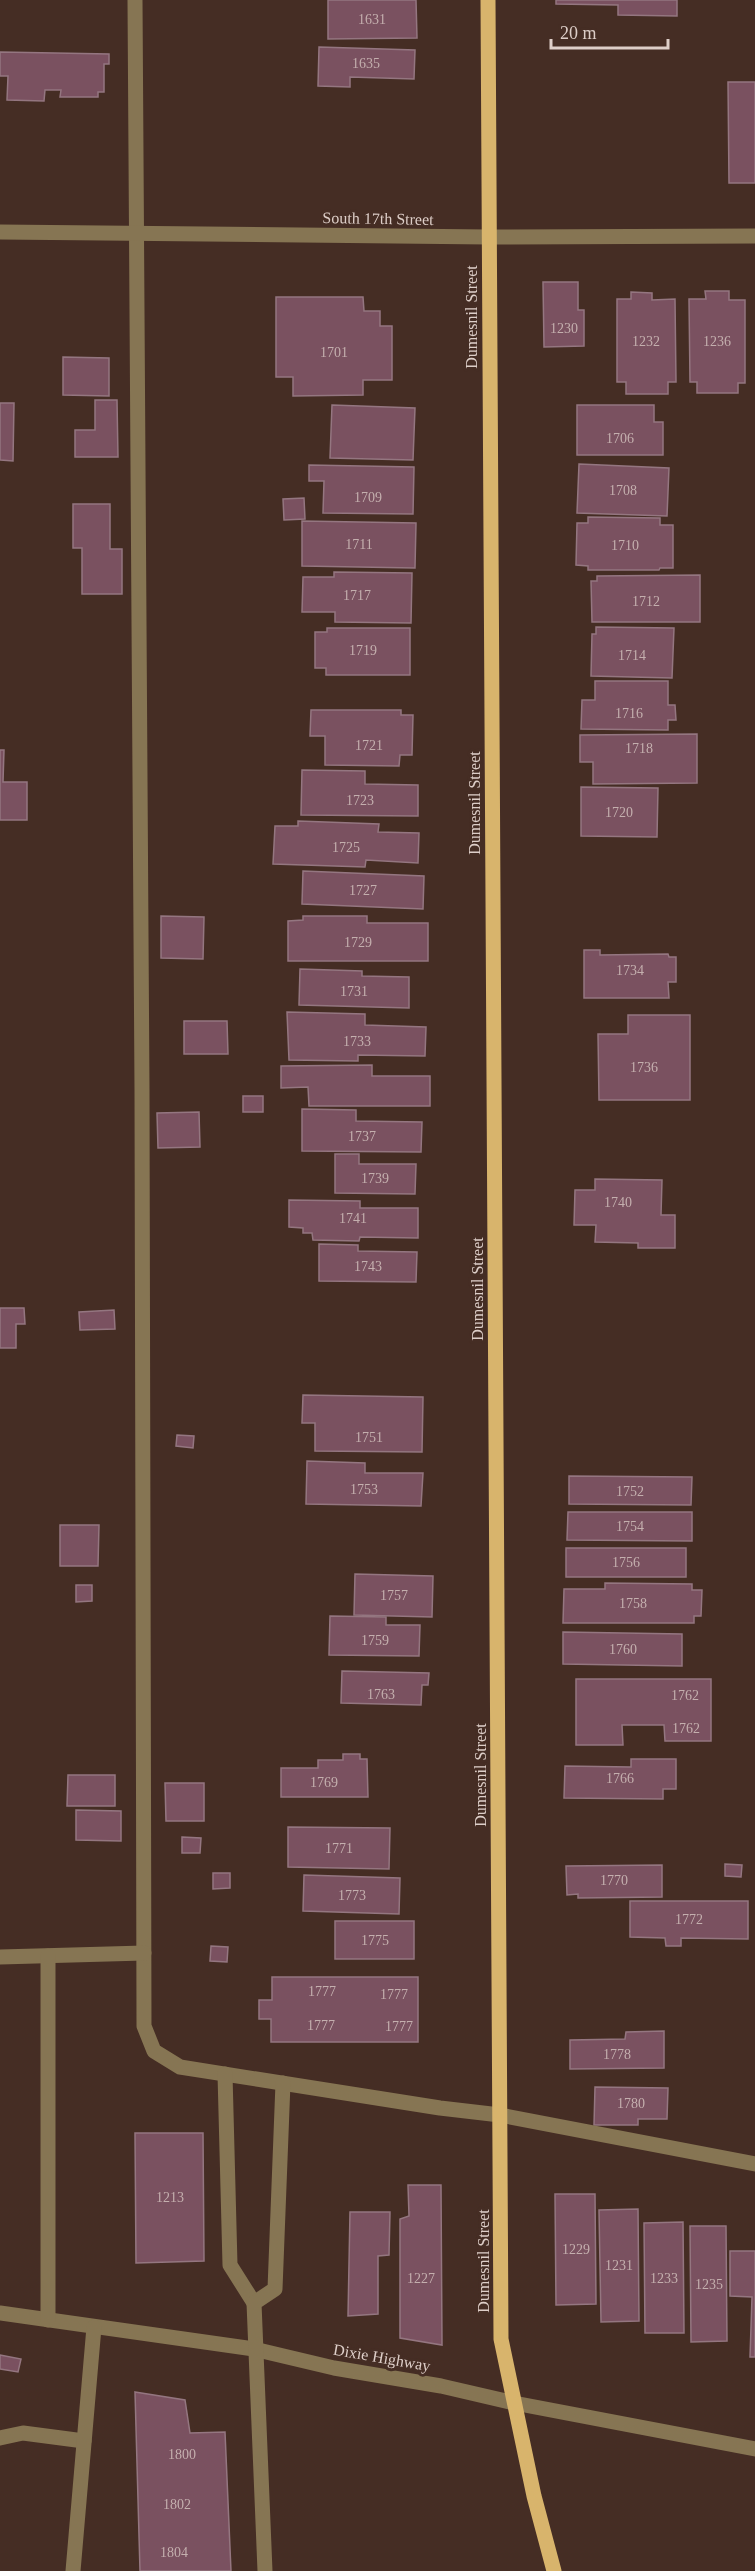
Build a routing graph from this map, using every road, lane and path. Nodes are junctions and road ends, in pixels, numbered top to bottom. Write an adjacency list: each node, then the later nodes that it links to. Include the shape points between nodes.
1 (135, 0): 4 (street)
2 (488, 0): 6 (main road, Dumesnil Street)
3 (0, 232): 4 (street, South 17th Street)
4 (137, 233): 6 (street, South 17th Street); 7 (street)
5 (755, 236): 6 (street, South 17th Street)
6 (489, 237): 12 (main road, Dumesnil Street)
7 (144, 1953): 8 (street); 10 (street, via 144,2026 154,2051 180,2067)
8 (48, 1956): 9 (street); 16 (street)
9 (0, 1957)
10 (225, 2074): 11 (street); 14 (street, via 230,2265)
11 (283, 2083): 12 (street); 14 (street, via 275,2289)
12 (500, 2115): 13 (street); 19 (main road, Dumesnil Street, via 501,2339)
13 (755, 2164)
14 (254, 2303): 18 (street)
15 (0, 2313): 16 (street, Dixie Highway)
16 (48, 2320): 17 (street, Dixie Highway)
17 (94, 2327): 18 (street, Dixie Highway); 21 (street)
18 (255, 2349): 19 (street, Dixie Highway); 24 (street)
19 (514, 2403): 22 (street, Dixie Highway); 25 (main road, Dumesnil Street)
20 (0, 2438): 21 (street, via 23,2433)
21 (84, 2440): 23 (street)
22 (755, 2449)
23 (73, 2571)
24 (265, 2571)
25 (554, 2571)

